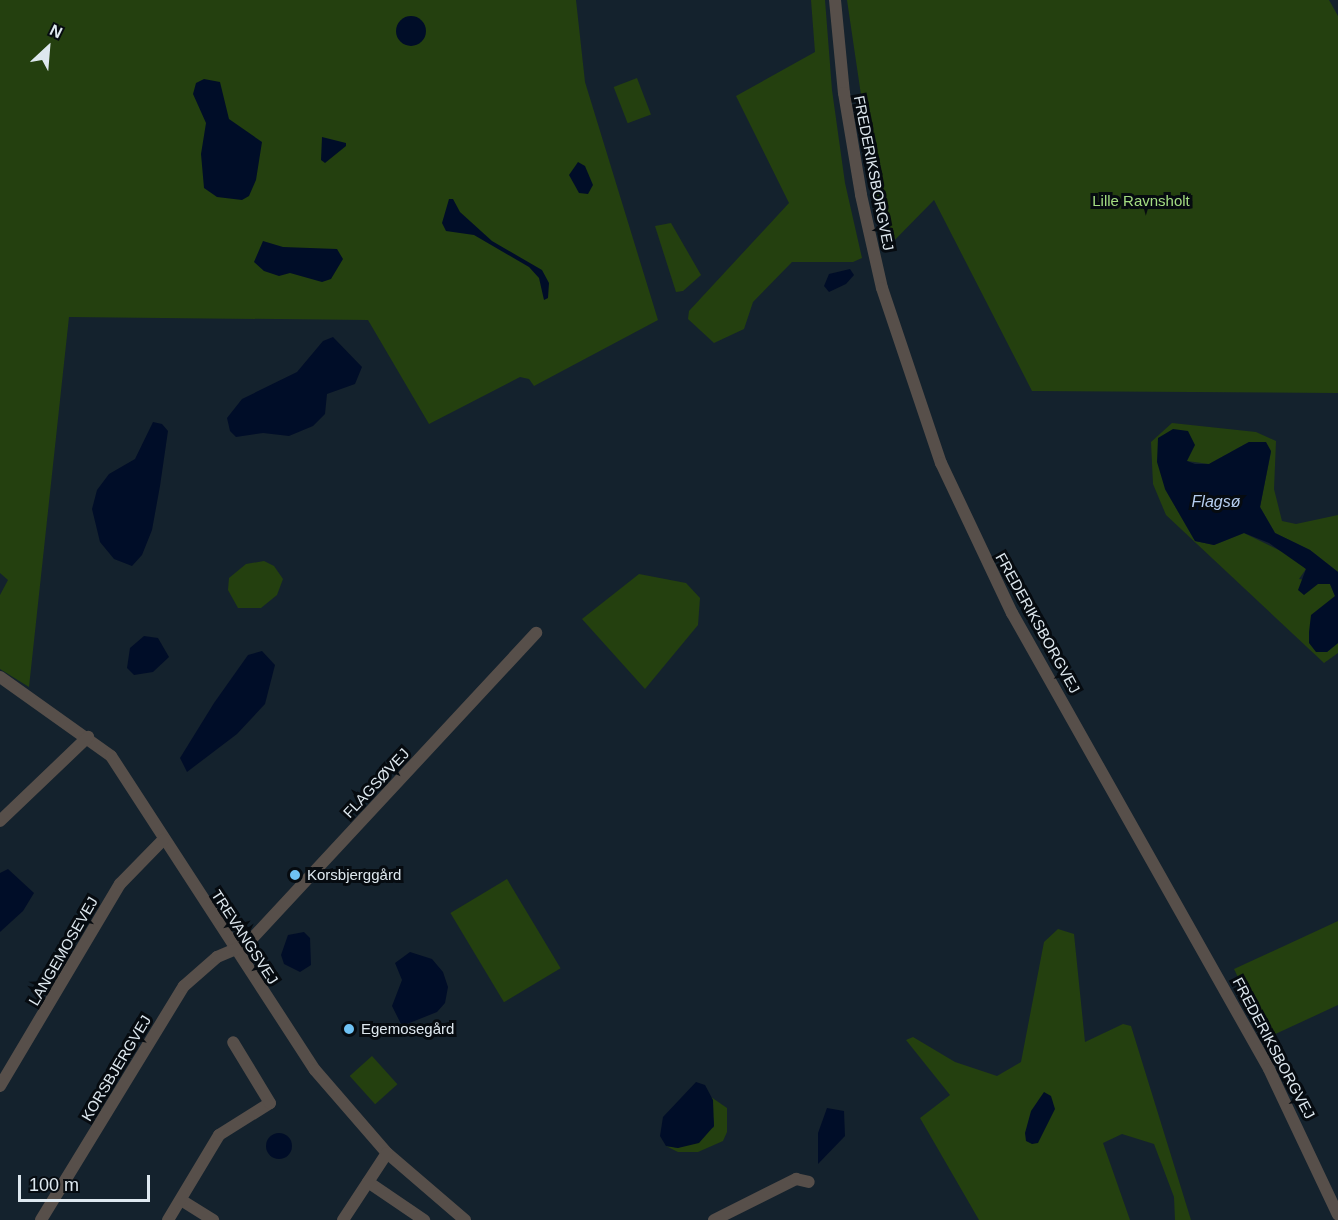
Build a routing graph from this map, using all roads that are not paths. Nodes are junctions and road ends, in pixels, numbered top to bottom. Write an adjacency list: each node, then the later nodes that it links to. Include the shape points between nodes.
1 (835, 0): 14 (street, FREDERIKSBORGVEJ, via 848,116 882,288 941,463 1012,613 1269,1069)
2 (536, 633): 7 (street, FLAGSØVEJ, via 247,944)
3 (0, 677): 4 (street, TREVANGSVEJ)
4 (88, 737): 5 (street); 6 (street, TREVANGSVEJ, via 111,756)
5 (0, 821)
6 (163, 840): 7 (street, TREVANGSVEJ); 9 (street, LANGEMOSEVEJ, via 120,884)
7 (234, 949): 10 (street, TREVANGSVEJ, via 315,1070); 15 (street, KORSBJERGVEJ, via 203,967 184,986)
8 (233, 1042): 13 (street, via 270,1103 219,1135)
9 (0, 1086)
10 (387, 1153): 11 (street); 20 (street, TREVANGSVEJ)
11 (368, 1182): 18 (street); 19 (street)
12 (809, 1182): 21 (street, via 796,1179)
13 (181, 1200): 16 (street); 17 (street)
14 (1338, 1215)
15 (41, 1220)
16 (168, 1220)
17 (213, 1220)
18 (344, 1220)
19 (424, 1220)
20 (465, 1220)
21 (714, 1220)

